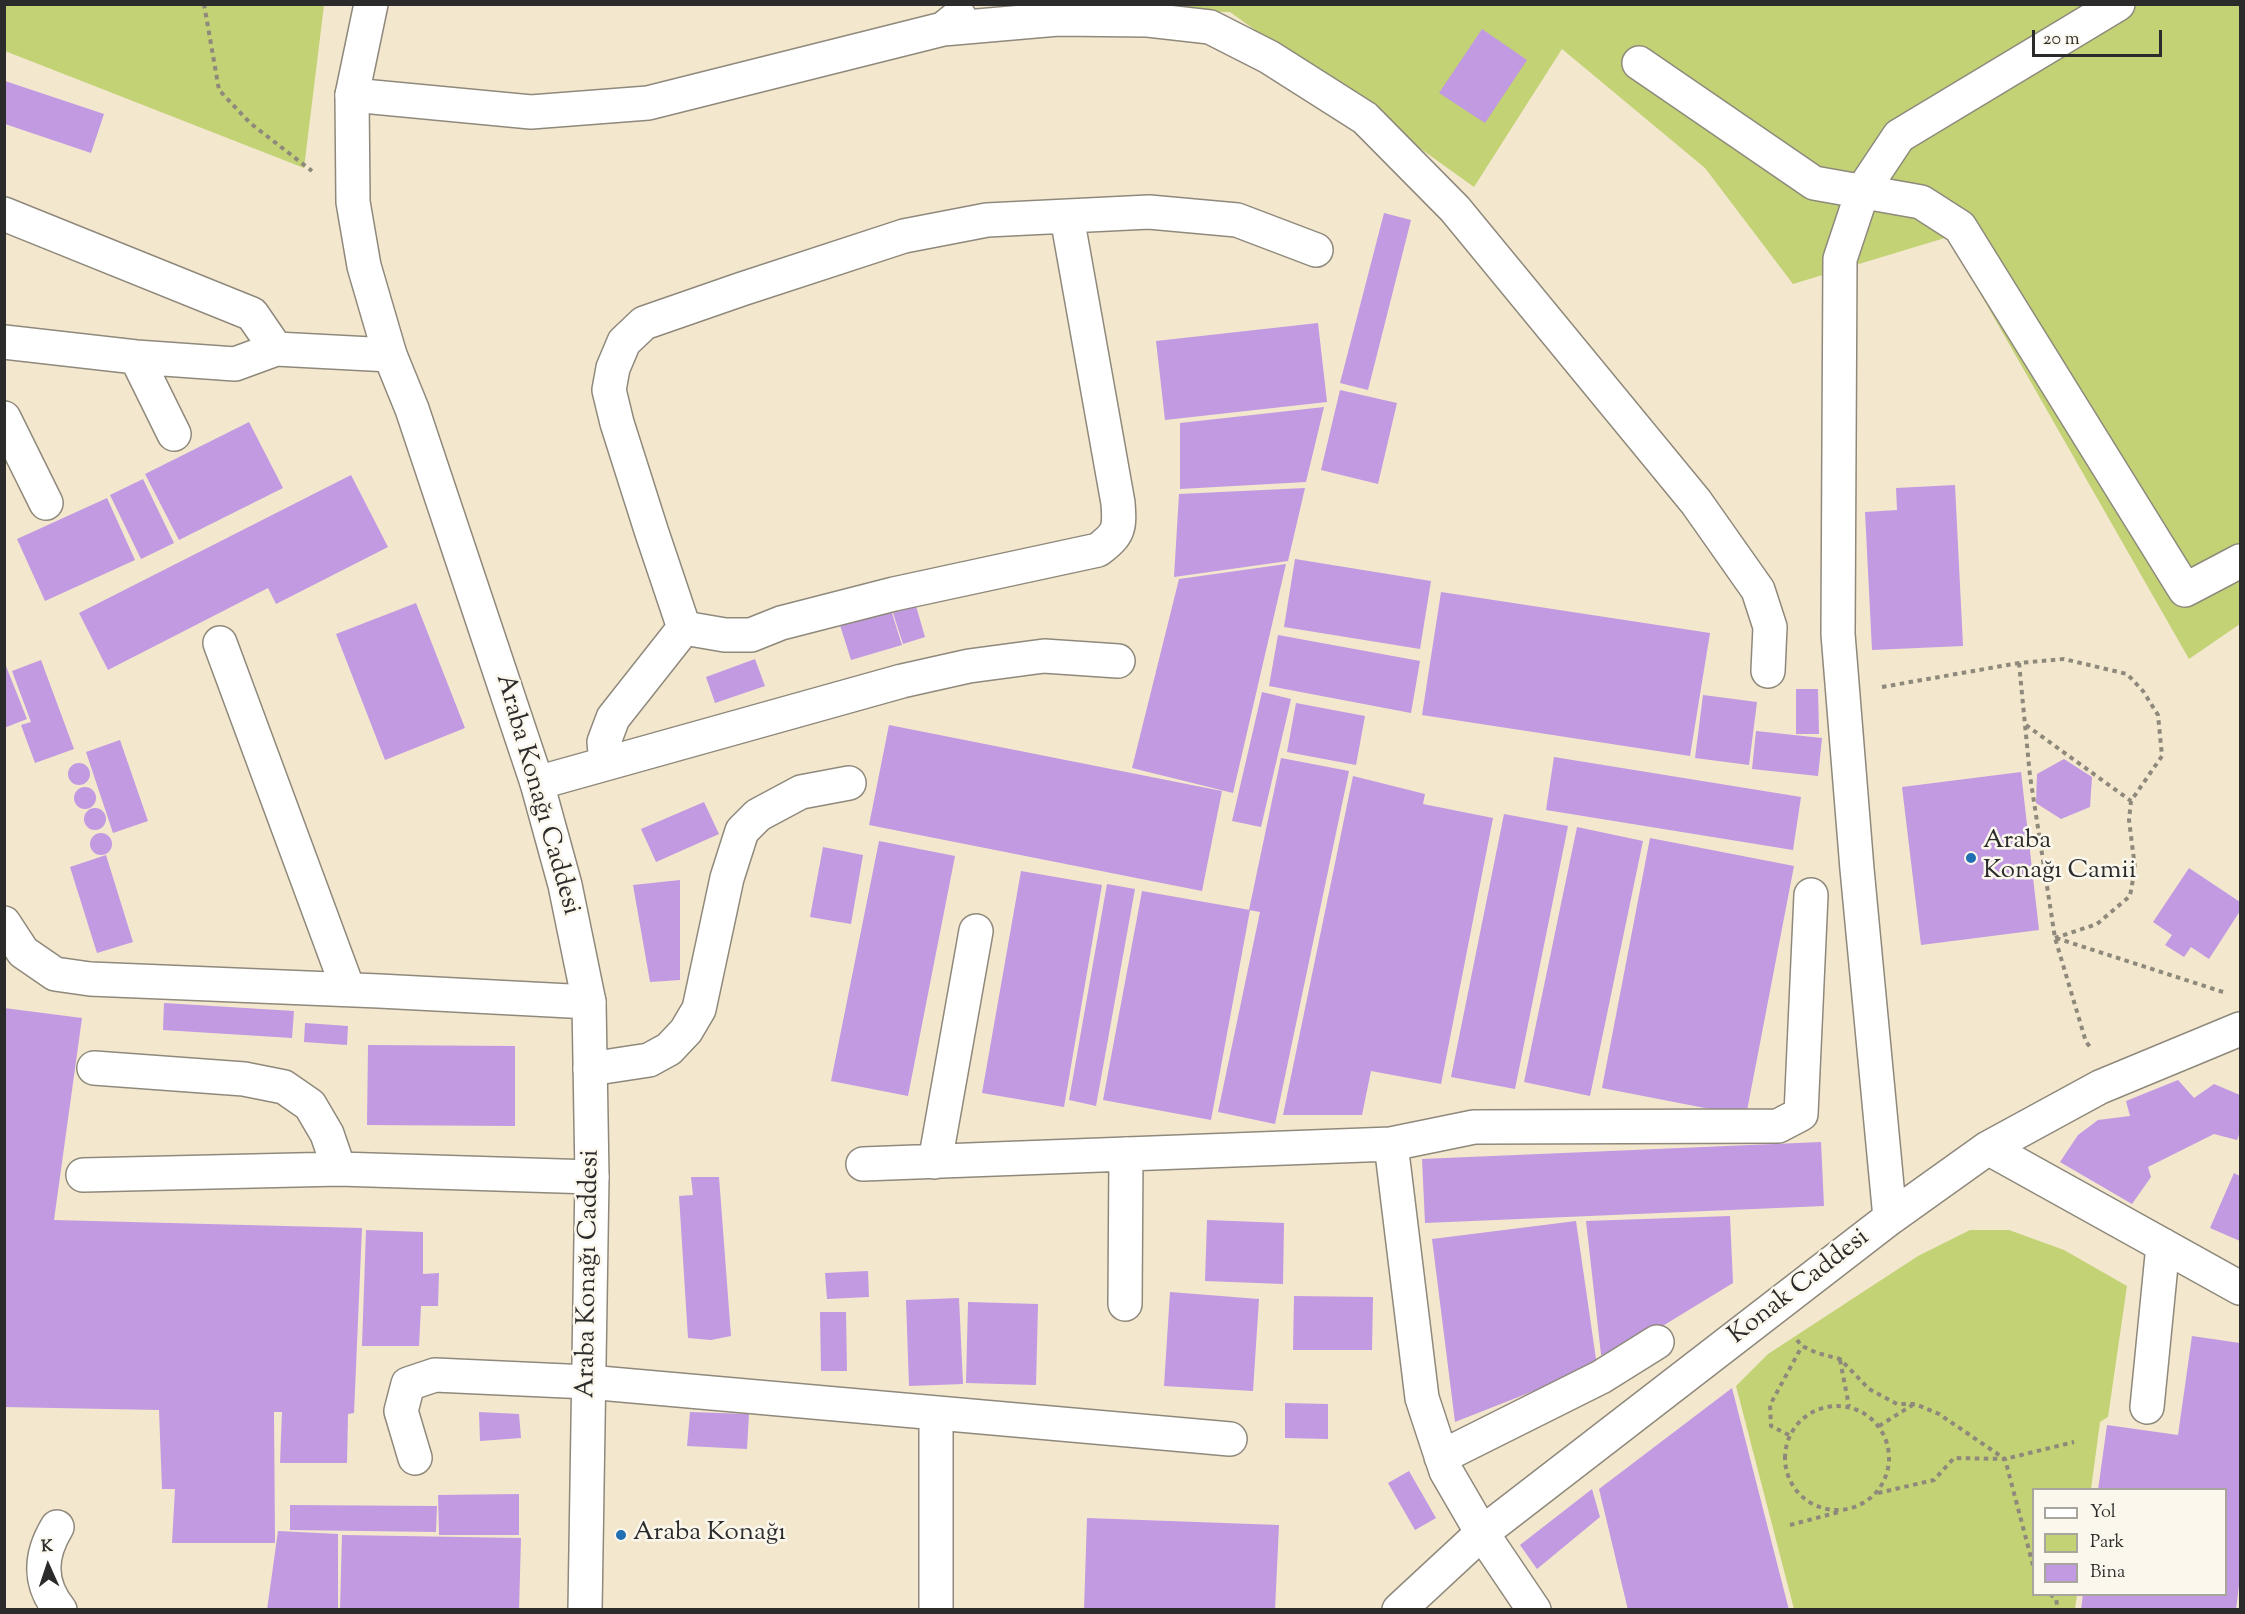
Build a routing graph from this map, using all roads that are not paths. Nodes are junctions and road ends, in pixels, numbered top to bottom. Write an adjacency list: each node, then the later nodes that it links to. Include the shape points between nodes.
1 (371, 4): 6 (street, Araba Konağı Caddesi)
2 (974, 4): 4 (street)
3 (2118, 4): 7 (street, via 1899,136)
4 (943, 29): 6 (street, via 648,103 531,112); 22 (street, via 1058,19 1148,20 1210,27 1269,57 1365,118 1455,209 1696,502 1758,590 1770,627)
5 (1639, 63): 7 (street, via 1814,183)
6 (352, 94): 13 (street, Araba Konağı Caddesi, via 353,202 364,266)
7 (1863, 190): 18 (street, via 1921,202 1960,227 2185,590); 42 (street, via 1840,259 1838,634)
8 (4, 214): 12 (street, via 252,314)
9 (1067, 217): 10 (street, via 1149,212 1237,220); 19 (street, via 987,220 904,236 644,323 624,342 609,390); 19 (street, via 1118,503 1120,526 1112,540 1098,550 894,594 781,623 752,635)
10 (1316, 250)
11 (4, 342): 14 (street)
12 (276, 349): 13 (street); 14 (street, via 235,364)
13 (390, 355): 24 (street, Araba Konağı Caddesi, via 412,409)
14 (136, 357): 16 (street)
15 (4, 417): 17 (street)
16 (174, 434)
17 (46, 503)
18 (2241, 561)
19 (684, 628): 23 (street, via 613,718 604,742)
20 (220, 643): 29 (street)
21 (1118, 661): 23 (street, via 1044,656 969,666)
22 (1768, 671)
23 (606, 763): 24 (street)
24 (537, 783): 30 (street, Araba Konağı Caddesi, via 565,885)
25 (849, 783): 33 (street, via 801,792 758,815 742,831 727,878 699,1009 686,1031 669,1049 649,1060)
26 (1811, 895): 34 (street, via 1801,1114 1778,1126 1474,1127)
27 (4, 923): 29 (street, via 23,952 55,974 90,979)
28 (976, 931): 37 (street)
29 (348, 989): 30 (street)
30 (589, 1002): 33 (street, Araba Konağı Caddesi)
31 (2241, 1029): 35 (street, Konak Caddesi, via 2100,1087)
32 (94, 1068): 39 (street, via 244,1079 284,1087 310,1105 327,1134)
33 (590, 1069): 41 (street, Araba Konağı Caddesi)
34 (1391, 1144): 36 (street); 51 (street, via 1422,1398)
35 (1988, 1148): 42 (street, Konak Caddesi); 43 (street)
36 (1126, 1154): 37 (street); 45 (street)
37 (935, 1162): 38 (street)
38 (863, 1164)
39 (339, 1169): 40 (street); 41 (street)
40 (83, 1174)
41 (592, 1177): 47 (street, Araba Konağı Caddesi)
42 (1890, 1218): 54 (street, Konak Caddesi)
43 (2163, 1245): 44 (street); 48 (street)
44 (2241, 1288)
45 (1125, 1304)
46 (1657, 1342): 51 (street, via 1601,1377)
47 (588, 1382): 49 (street); 52 (street, via 435,1375 408,1384 402,1411); 56 (street, Araba Konağı Caddesi)
48 (2147, 1407)
49 (936, 1413): 50 (street); 57 (street)
50 (1230, 1439)
51 (1441, 1457): 54 (street)
52 (416, 1458)
53 (57, 1527): 55 (street, via 47,1543 42,1563)
54 (1482, 1533): 58 (street, Konak Caddesi); 59 (street)
55 (60, 1610)
56 (585, 1610)
57 (936, 1610)
58 (1399, 1610)
59 (1534, 1610)

